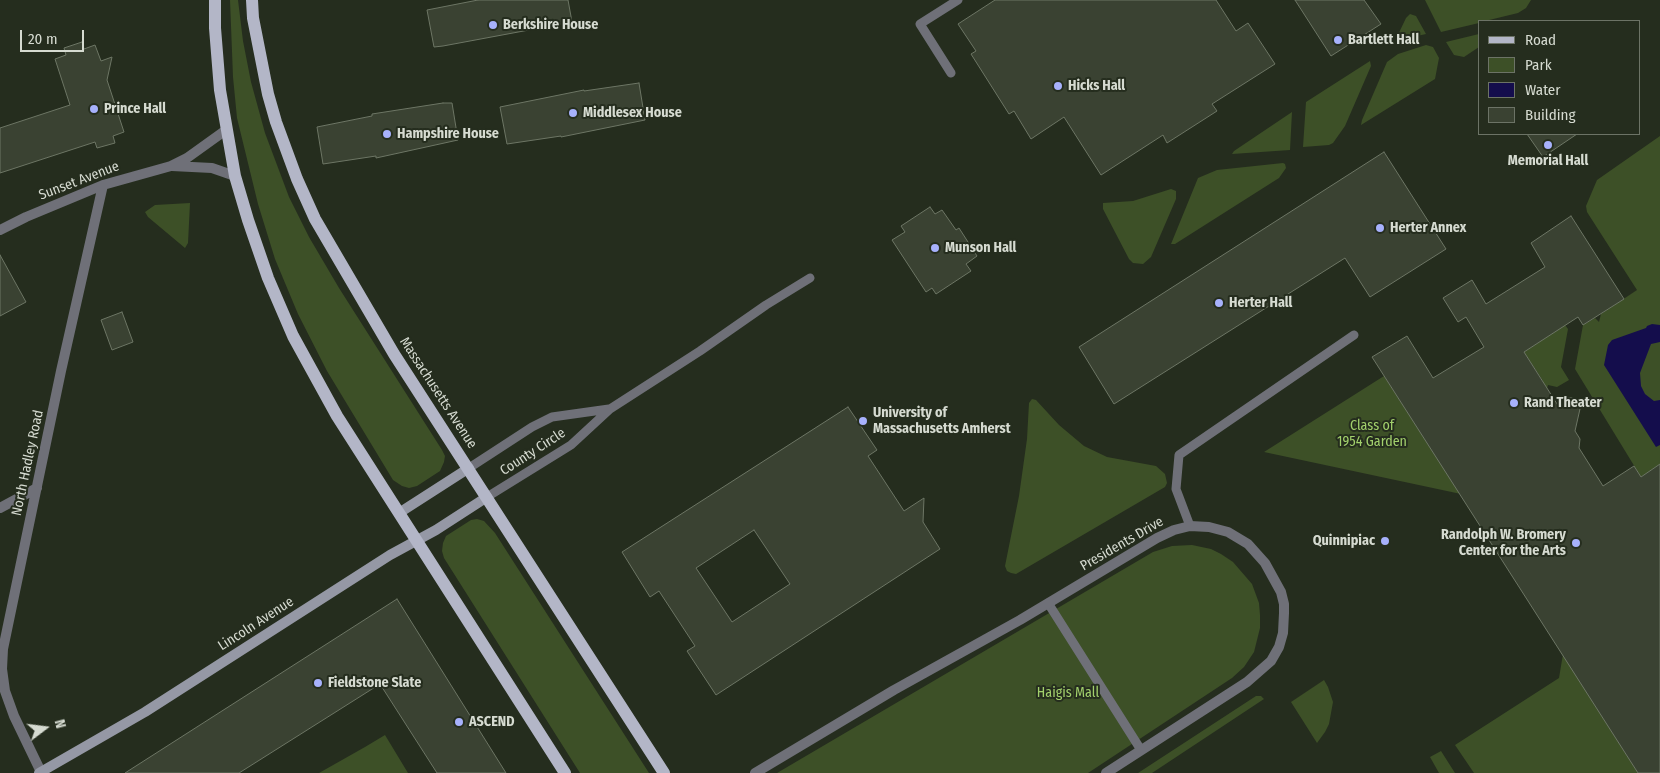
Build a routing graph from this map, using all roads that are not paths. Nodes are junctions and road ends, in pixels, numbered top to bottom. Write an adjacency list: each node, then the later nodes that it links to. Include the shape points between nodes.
1 (215, 0): 5 (main road, via 217,59)
2 (252, 0): 13 (main road, Massachusetts Avenue, via 276,122 315,219 394,354)
3 (958, 0): 4 (lane, via 920,24)
4 (951, 73)
5 (226, 130): 6 (street, Sunset Avenue); 7 (main road)
6 (171, 166): 7 (street, Sunset Avenue, via 212,168); 8 (street, Sunset Avenue)
7 (235, 176): 17 (main road, via 266,270 293,336 337,416)
8 (103, 185): 9 (street, Sunset Avenue); 14 (street, North Hadley Road)
9 (0, 230)
10 (810, 278): 12 (lane)
11 (1354, 335): 18 (lane, via 1178,455 1176,489)
12 (610, 409): 13 (lane, County Circle, via 552,417); 15 (lane, County Circle, via 571,445)
13 (469, 468): 15 (main road, Massachusetts Avenue); 17 (street)
14 (37, 488): 16 (street); 22 (street, North Hadley Road, via 10,612 2,669 5,691 14,716)
15 (487, 498): 19 (street, Lincoln Avenue); 24 (main road, Massachusetts Avenue)
16 (0, 508)
17 (399, 513): 19 (main road)
18 (1190, 526): 20 (street, Presidents Drive, via 1157,538); 21 (street, Presidents Drive, via 1228,532 1248,544 1265,563 1281,592 1283,632 1271,662 1260,672)
19 (416, 540): 22 (street, Lincoln Avenue, via 138,716); 23 (main road)
20 (1048, 603): 21 (lane); 25 (street, Presidents Drive)
21 (1140, 750): 26 (street, Presidents Drive)
22 (40, 773)
23 (565, 773)
24 (664, 773)
25 (755, 773)
26 (1106, 773)

